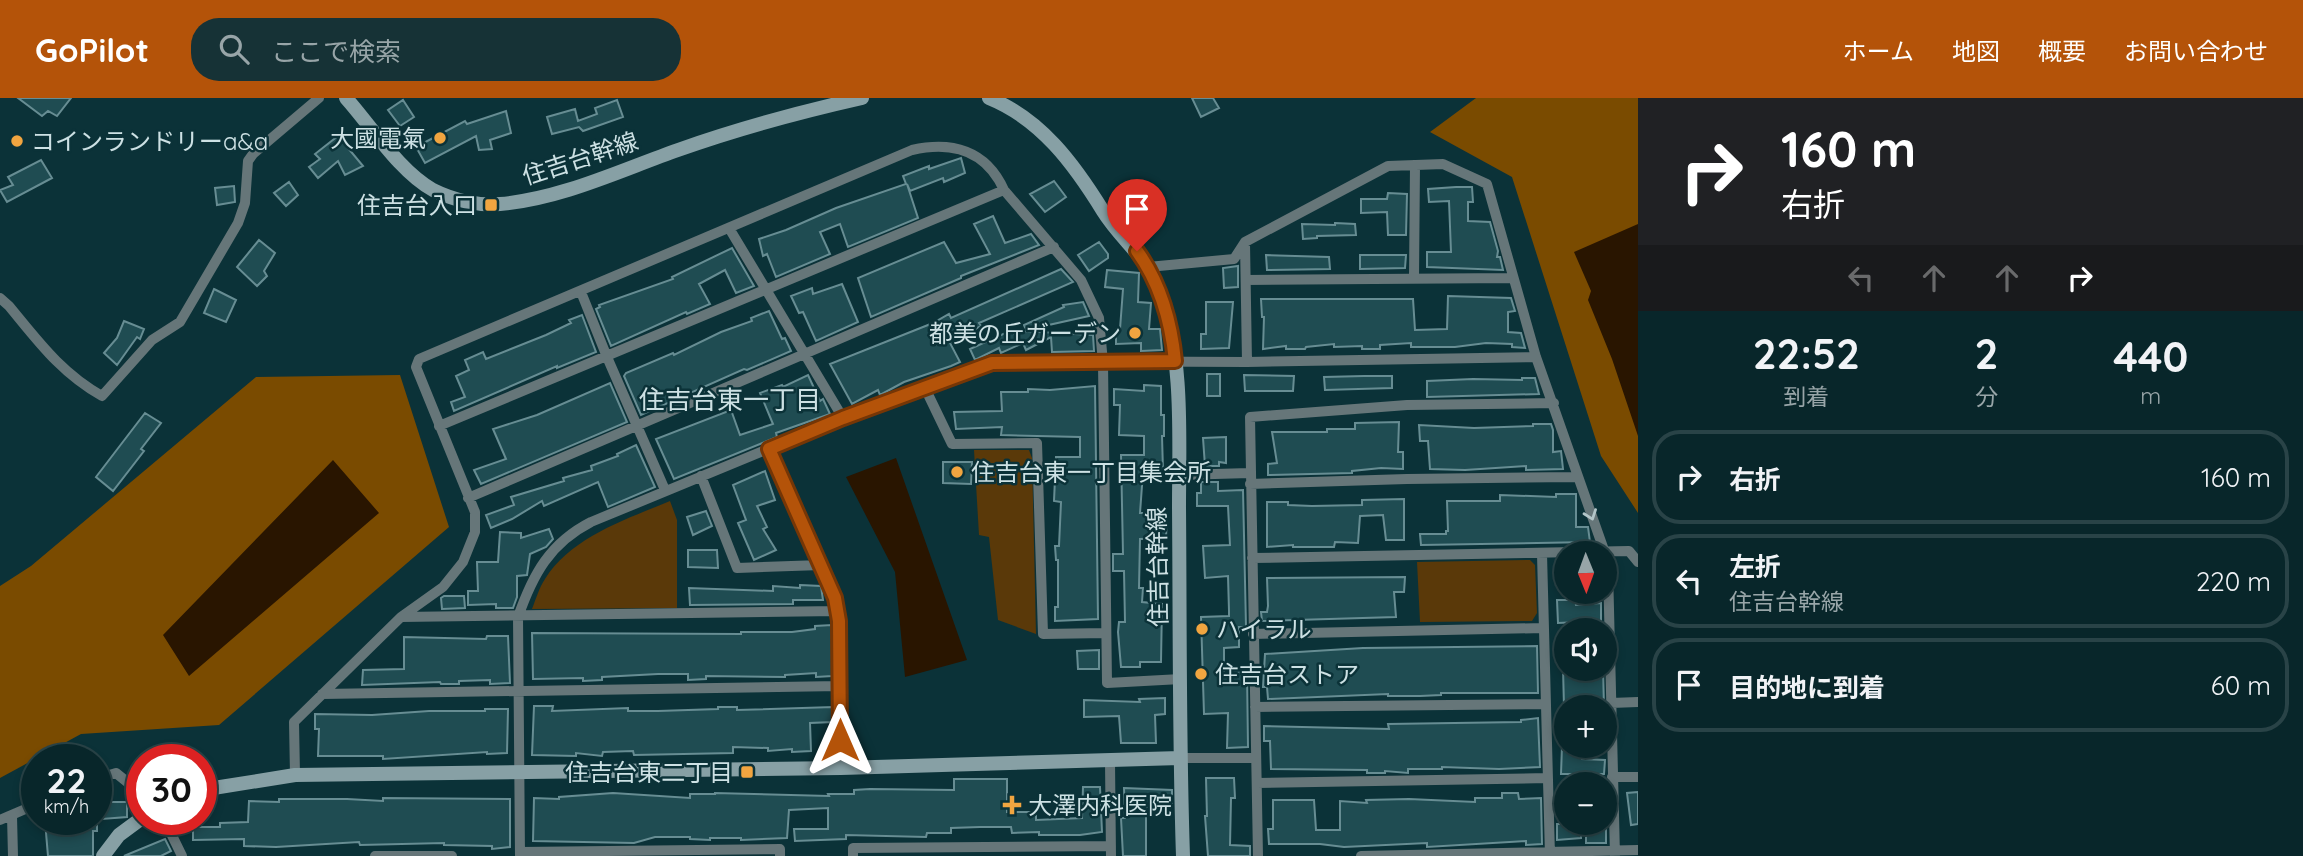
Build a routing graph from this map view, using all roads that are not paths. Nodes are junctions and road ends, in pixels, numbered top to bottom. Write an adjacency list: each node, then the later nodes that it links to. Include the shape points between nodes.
1 (318, 98): 16 (street, via 253,154 238,223 180,322 152,340 102,396 61,367)
2 (346, 98): 3 (street, 住吉台幹線, via 392,152 433,190 470,202 498,204 548,195 693,145)
3 (862, 98)
4 (989, 98): 10 (street, 住吉台幹線, via 1022,115 1062,150 1109,220)
5 (1415, 166): 8 (street, via 1388,166); 11 (street); 12 (street, via 1443,164 1487,184)
6 (1004, 190): 7 (street, via 984,160 937,145 912,150); 9 (street); 14 (street)
7 (730, 228): 14 (street); 15 (street)
8 (1245, 242): 10 (street, via 1234,259); 13 (street)
9 (1054, 247): 17 (street); 22 (street, via 1081,280 1099,318)
10 (1148, 267): 20 (street, 住吉台幹線, via 1172,331)
11 (1414, 278): 12 (street); 13 (street)
12 (1513, 278): 19 (street)
13 (1246, 280): 21 (street)
14 (765, 289): 17 (street); 18 (street)
15 (581, 292): 18 (street); 26 (street, via 419,359 416,367)
16 (0, 298)
17 (805, 353): 25 (street); 27 (street)
18 (607, 357): 26 (street); 27 (street)
19 (1536, 357): 21 (street); 24 (street)
20 (1175, 361): 21 (street); 22 (street); 29 (street, 住吉台幹線)
21 (1247, 362)
22 (1103, 363): 23 (street, via 992,363); 47 (street)
23 (925, 388): 25 (street); 47 (street, via 952,444 1037,443 1042,634)
24 (1554, 404): 31 (street); 32 (street, via 1407,405 1250,417)
25 (843, 418): 28 (street)
26 (439, 426): 34 (street)
27 (636, 426): 33 (street); 34 (street)
28 (769, 449): 30 (street); 41 (street)
29 (1179, 475): 32 (street); 49 (street, 住吉台幹線)
30 (701, 476): 33 (street); 41 (street, via 737,568)
31 (1577, 477): 32 (street); 35 (street, one-way to 35)
32 (1250, 478): 39 (street)
33 (665, 490): 45 (street, via 570,533 530,583)
34 (468, 498): 44 (street, via 477,522 464,562 443,587)
35 (1601, 541)
36 (1617, 552): 40 (street, via 1629,551)
37 (1542, 554): 38 (street); 39 (street); 46 (street)
38 (1554, 554)
39 (1252, 558): 48 (street)
40 (1638, 562)
41 (821, 565): 43 (street)
42 (1609, 604): 53 (street)
43 (838, 611): 45 (street); 50 (street)
44 (401, 617): 45 (street); 52 (street)
45 (518, 617): 51 (street)
46 (1543, 628): 48 (street); 56 (street)
47 (1106, 633): 49 (street, via 1107,683)
48 (1253, 634): 57 (street)
49 (1181, 679): 58 (street, 住吉台幹線)
50 (840, 685): 51 (street); 61 (street)
51 (518, 691): 52 (street); 62 (street)
52 (322, 694): 63 (street, via 294,722)
53 (1611, 695)
54 (1638, 702): 55 (street)
55 (1617, 703)
56 (1545, 704): 57 (street); 66 (street)
57 (1255, 707): 59 (street)
58 (1180, 758): 59 (street); 60 (street); 87 (street, 住吉台幹線)
59 (1256, 758): 67 (street)
60 (1110, 762): 61 (street); 76 (street)
61 (841, 768): 62 (street)
62 (517, 772): 63 (street); 77 (street)
63 (295, 775): 68 (street)
64 (1617, 777): 65 (street)
65 (1638, 777)
66 (1548, 778): 67 (street); 78 (street)
67 (1257, 783): 88 (street)
68 (217, 787)
69 (21, 812): 70 (street)
70 (12, 816): 71 (street); 80 (street)
71 (0, 820)
72 (126, 830): 81 (street)
73 (172, 835): 82 (street)
74 (1614, 835): 79 (street)
75 (1638, 850): 79 (street)
76 (1111, 851): 86 (street, via 853,848)
77 (520, 854): 85 (street, via 780,849)
78 (1550, 854): 79 (street); 89 (street)
79 (1615, 854)
80 (13, 856)
81 (103, 856)
82 (182, 856)
83 (375, 856): 84 (street)
84 (452, 856)
85 (780, 856)
86 (853, 856)
87 (1183, 856)
88 (1258, 856)
89 (1361, 856)

